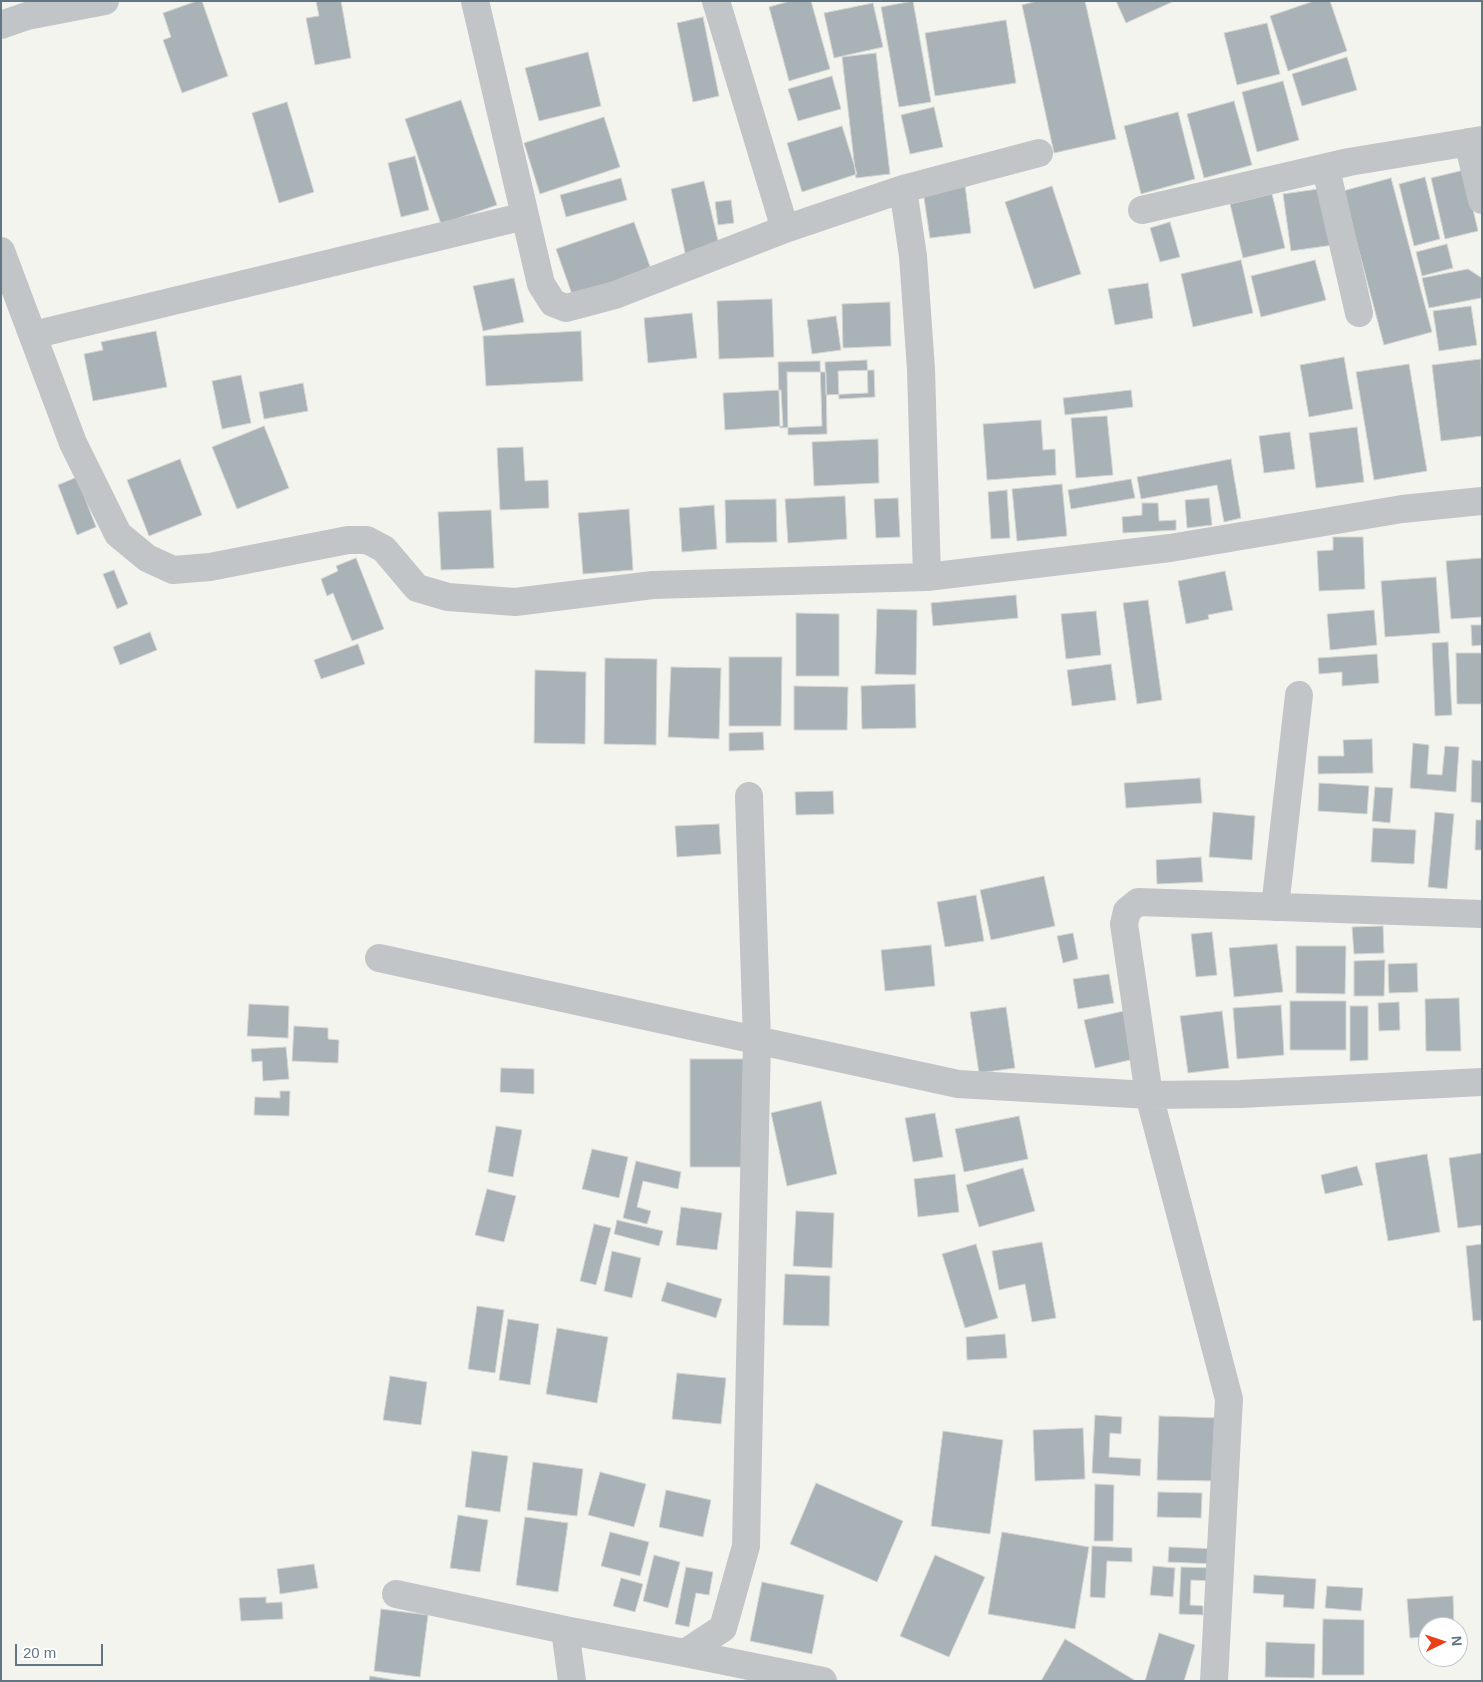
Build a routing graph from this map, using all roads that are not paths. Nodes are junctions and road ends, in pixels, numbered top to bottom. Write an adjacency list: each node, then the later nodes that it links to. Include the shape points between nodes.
1 (105, 1): 4 (street, via 27,16)
2 (475, 1): 11 (street)
3 (716, 1): 12 (street)
4 (1, 25)
5 (1475, 141): 7 (street, via 1349,162); 9 (street)
6 (1039, 154): 8 (street)
7 (1326, 169): 10 (street); 14 (street)
8 (903, 189): 12 (street); 17 (street, via 913,256 921,370)
9 (1482, 200)
10 (1142, 210)
11 (524, 216): 12 (street, via 541,284 553,303 566,308 615,295); 15 (street)
12 (785, 229)
13 (1, 251): 15 (street)
14 (1359, 314)
15 (32, 335): 17 (street, via 72,443 118,534 147,558 173,570 210,567 348,540 367,540 384,549 417,588 448,597 515,602 653,584)
16 (1482, 501): 17 (street, via 1402,509 1170,548)
17 (927, 577)
18 (1299, 694): 20 (street)
19 (749, 796): 23 (street)
20 (1275, 907): 21 (street); 25 (street, via 1138,902 1127,912 1124,924)
21 (1482, 914)
22 (379, 958): 23 (street)
23 (757, 1040): 25 (street, via 958,1084); 28 (street, via 746,1546 723,1628)
24 (1482, 1082): 25 (street)
25 (1149, 1095): 31 (street, via 1229,1399)
26 (396, 1594): 27 (street)
27 (565, 1630): 28 (street); 29 (street)
28 (686, 1653): 30 (street)
29 (572, 1681)
30 (823, 1681)
31 (1214, 1681)

